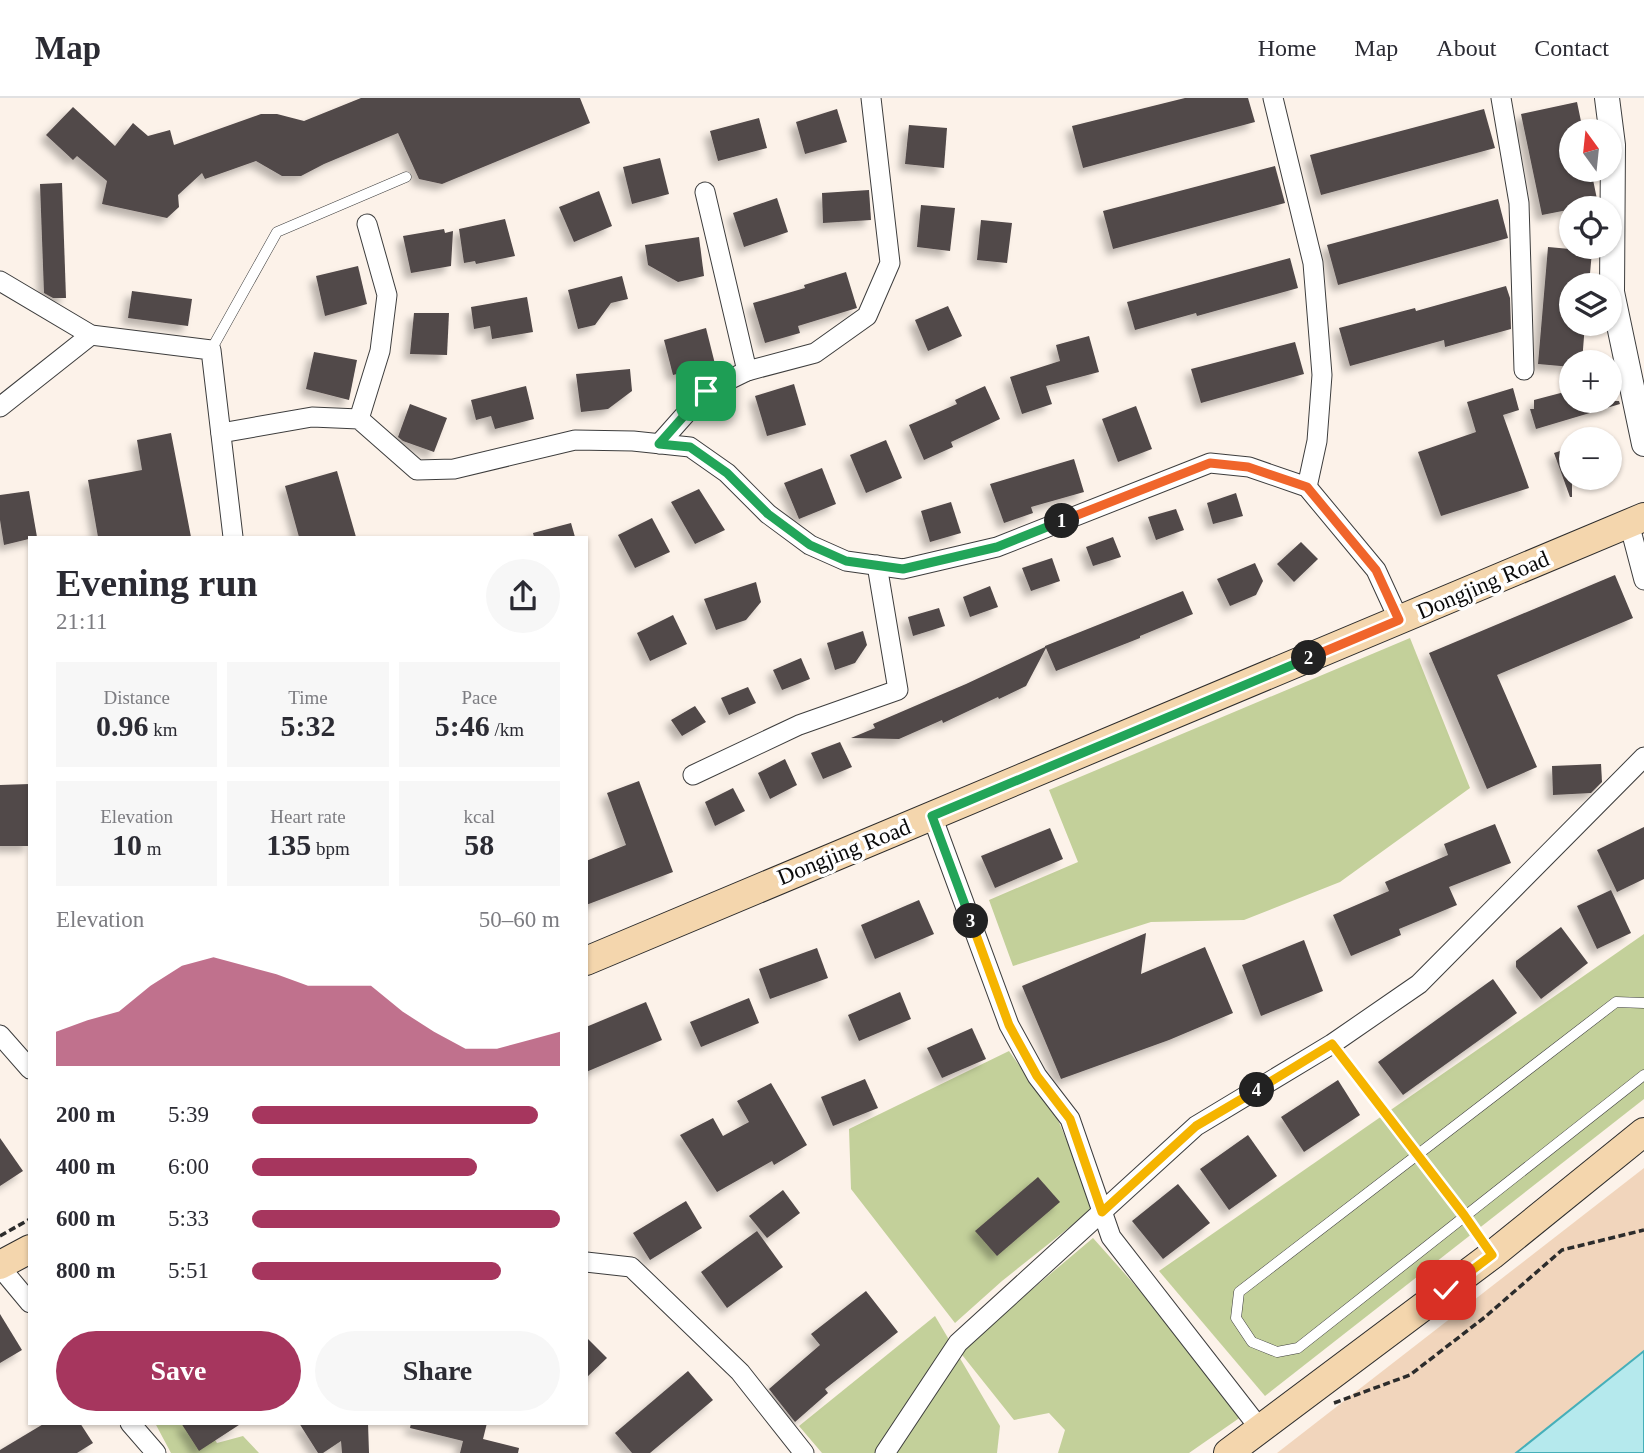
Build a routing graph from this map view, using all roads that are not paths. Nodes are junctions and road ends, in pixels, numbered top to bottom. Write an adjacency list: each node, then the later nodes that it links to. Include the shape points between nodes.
1 (871, 98): 12 (street, via 890,263 867,316 815,353)
2 (1273, 98): 18 (street, via 1313,263 1322,375 1317,441)
3 (1501, 98): 11 (street, via 1520,203)
4 (1608, 98): 17 (street, via 1613,145 1612,292)
5 (406, 177): 10 (lane, via 277,232)
6 (705, 192): 12 (street)
7 (367, 224): 14 (street, via 387,295 380,351)
8 (0, 281): 9 (street)
9 (91, 335): 10 (street); 13 (street)
10 (211, 350): 15 (street)
11 (1524, 370)
12 (747, 371): 16 (street, via 706,391)
13 (0, 407)
14 (359, 419): 15 (street, via 312,417); 16 (street, via 417,470 454,469 575,440)
15 (221, 433): 20 (street)
16 (659, 444): 21 (street, via 690,447 810,545 846,561)
17 (1644, 444)
18 (1307, 487): 21 (street, via 1248,467 1210,463 997,547 903,569); 23 (street, via 1376,570)
19 (1636, 520): 22 (street); 23 (main road, Dongjing Road)
20 (233, 536)
21 (877, 565): 25 (street, via 898,690 799,725)
22 (1644, 580)
23 (1399, 620): 26 (main road, Dongjing Road)
24 (1644, 757): 30 (street, via 1419,984)
25 (693, 775)
26 (932, 816): 27 (main road, Dongjing Road); 35 (street, via 1009,1025 1037,1076 1070,1119)
27 (588, 960)
28 (1644, 1003): 34 (lane, via 1616,1002)
29 (0, 1035): 31 (street)
30 (1332, 1044): 34 (lane); 35 (street, via 1196,1126)
31 (28, 1067)
32 (1644, 1075): 36 (lane)
33 (1644, 1132): 38 (main road)
34 (1416, 1155): 36 (lane); 36 (lane, via 1239,1293 1236,1318 1252,1342 1277,1352 1298,1348)
35 (1102, 1212): 43 (street, via 1111,1237); 46 (street, via 958,1342)
36 (1464, 1215): 38 (lane)
37 (28, 1250): 40 (main road)
38 (1492, 1255): 43 (main road)
39 (588, 1262): 45 (street, via 631,1267 740,1372)
40 (0, 1266): 41 (street)
41 (28, 1301)
42 (132, 1425): 44 (street)
43 (1261, 1430): 47 (main road)
44 (156, 1453)
45 (804, 1453)
46 (885, 1453)
47 (1228, 1453)

